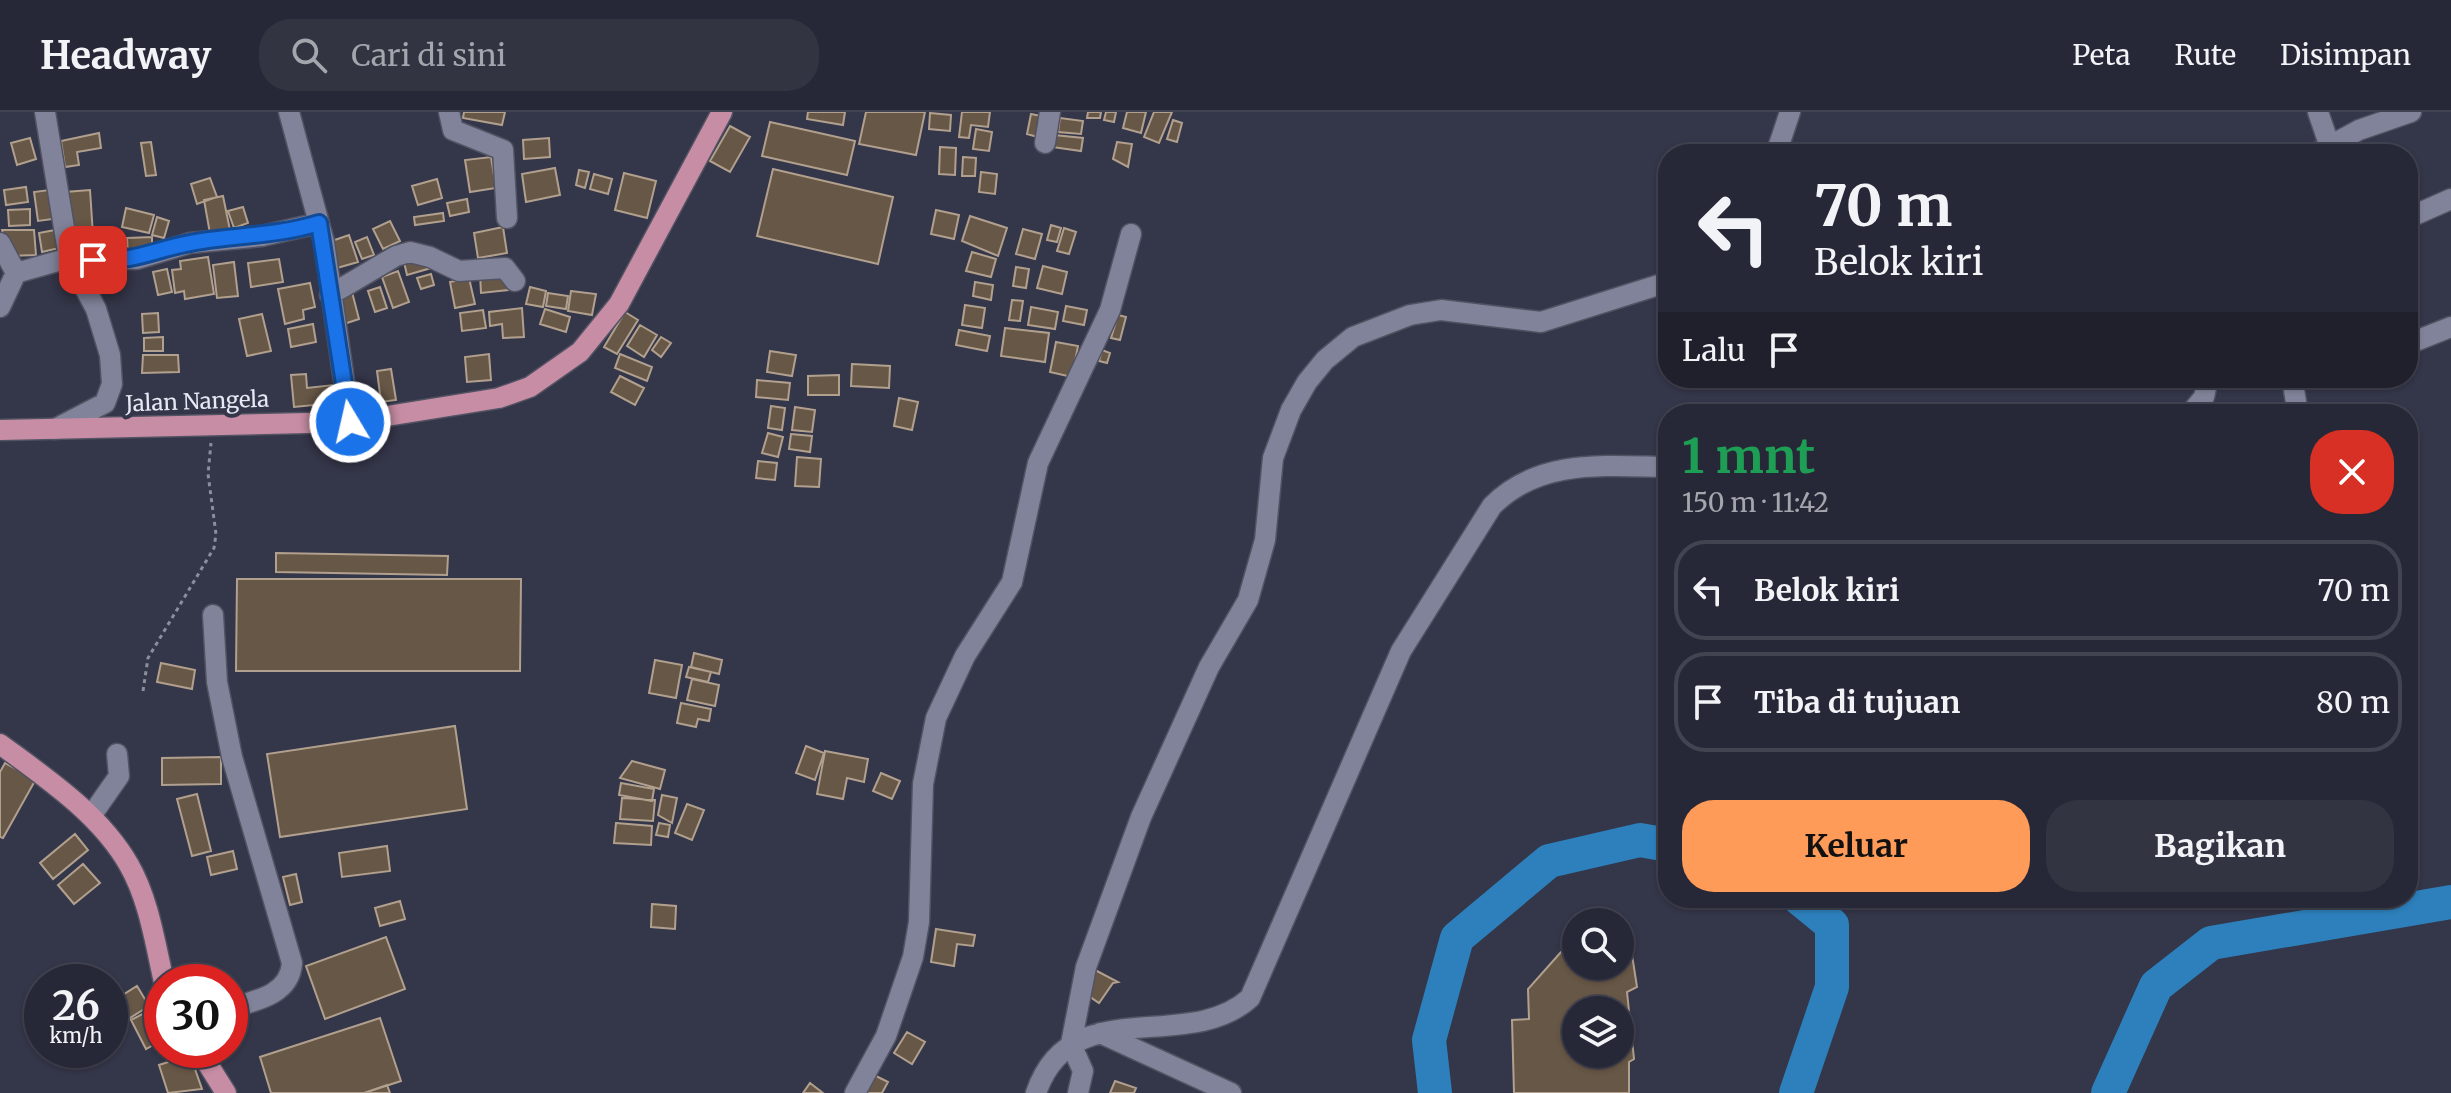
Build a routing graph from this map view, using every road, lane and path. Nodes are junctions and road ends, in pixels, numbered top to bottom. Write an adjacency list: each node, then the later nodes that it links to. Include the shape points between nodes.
1 (45, 112): 19 (street)
2 (289, 112): 16 (street)
3 (449, 112): 15 (street, via 453,130 503,150)
4 (722, 112): 27 (main road, Jalan Nangela, via 619,304 580,352 530,387 499,398)
5 (1050, 112): 9 (street)
6 (1790, 112): 10 (street)
7 (2318, 112): 11 (street)
8 (2411, 112): 12 (street)
9 (1045, 143)
10 (1779, 144)
11 (2321, 144)
12 (2334, 144)
13 (2451, 199): 14 (street)
14 (2418, 214)
15 (507, 218)
16 (319, 223): 19 (street, via 262,236 190,243 137,259); 23 (street)
17 (1131, 234): 44 (street, via 1110,310 1038,463 1012,582 965,656 936,718 923,784 913,957 886,1036)
18 (0, 243): 20 (street)
19 (69, 258): 20 (street); 30 (street, via 102,324 112,384 105,403)
20 (16, 273): 24 (street)
21 (515, 281): 23 (street, via 505,268 459,271 410,252)
22 (1658, 285): 40 (street, via 1541,322 1441,310 1410,315 1353,337 1307,382 1273,458 1265,540 1248,600 1209,667 1141,817 1086,967)
23 (330, 295): 27 (street)
24 (0, 307)
25 (2451, 327): 26 (street)
26 (2418, 340)
27 (350, 422): 28 (main road, Jalan Nangela)
28 (212, 423): 30 (main road, Jalan Nangela); 33 (path, via 208,474 214,548 148,658)
29 (0, 430): 30 (main road, Jalan Nangela)
30 (52, 431)
31 (1658, 467): 39 (street, via 1560,470 1521,481 1492,506 1401,651 1250,998 1237,1010 1207,1020)
32 (213, 615): 38 (street, via 217,682 232,757 292,963 288,978 273,993)
33 (143, 691)
34 (0, 744): 36 (main road)
35 (117, 754): 36 (street, via 119,776)
36 (91, 816): 37 (main road, via 129,864 146,905)
37 (160, 964)
38 (248, 1002)
39 (1100, 1033): 40 (street); 42 (street)
40 (1071, 1044): 45 (street, via 1048,1067); 46 (street, via 1083,1071)
41 (210, 1068): 43 (main road)
42 (1226, 1092)
43 (226, 1093)
44 (855, 1093)
45 (1036, 1093)
46 (1078, 1093)

